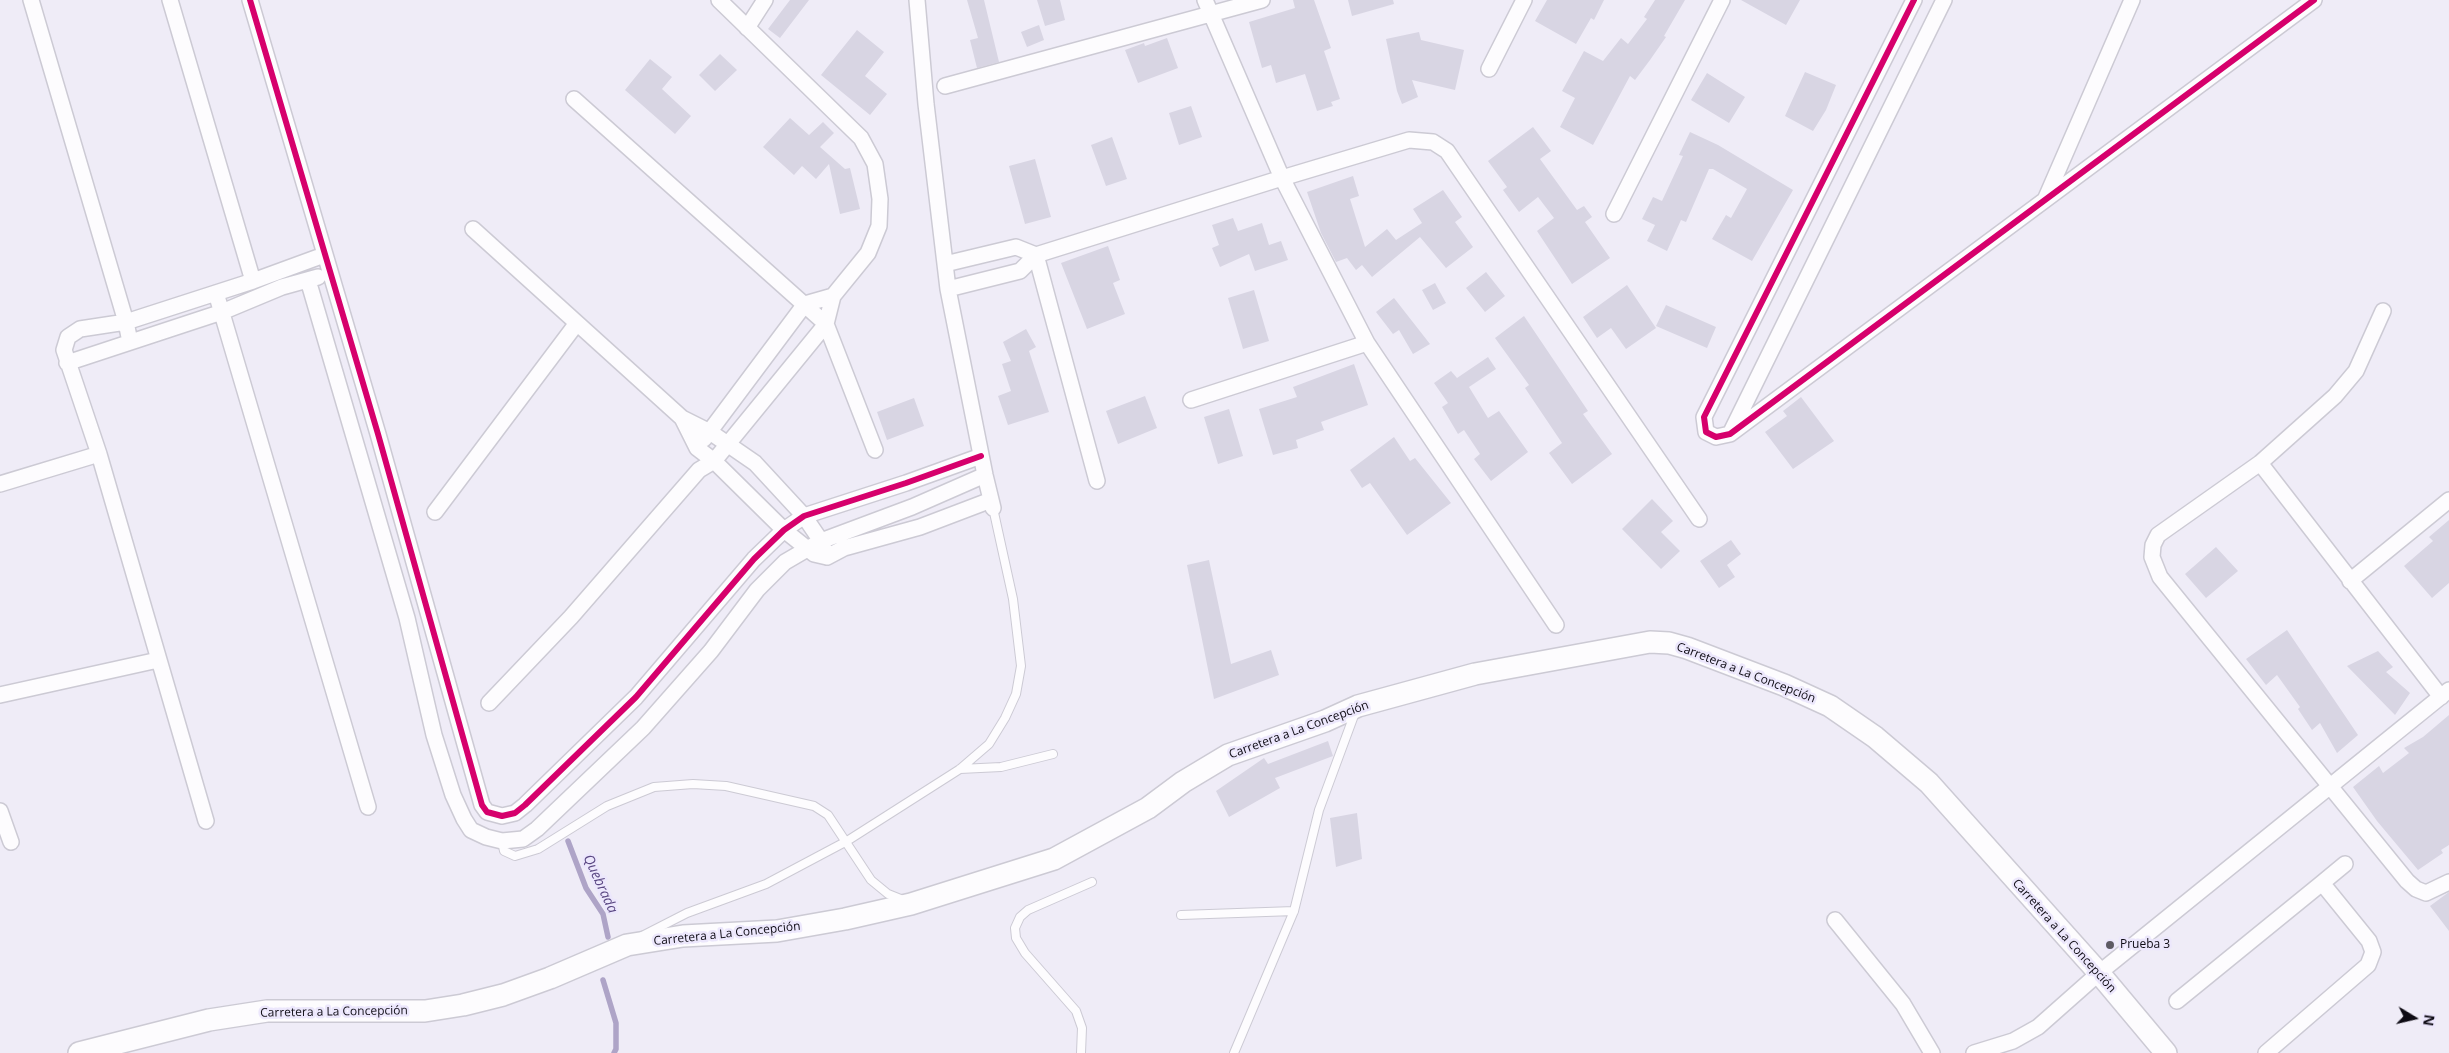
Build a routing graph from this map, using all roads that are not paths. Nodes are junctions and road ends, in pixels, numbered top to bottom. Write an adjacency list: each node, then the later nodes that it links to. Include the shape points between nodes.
1 (31, 0): 36 (street)
2 (170, 0): 29 (street)
3 (250, 0): 24 (street)
4 (719, 0): 16 (street)
5 (765, 0): 16 (street)
6 (917, 0): 26 (street)
7 (1205, 0): 15 (street)
8 (1262, 0): 15 (street)
9 (1524, 0): 17 (street)
10 (1722, 0): 22 (street)
11 (1914, 0): 45 (street, via 1704,416 1706,432 1716,437)
12 (1944, 0): 45 (street)
13 (2132, 0): 21 (street)
14 (2314, 0): 21 (street)
15 (1211, 14): 18 (street); 20 (street)
16 (747, 28): 32 (street, via 861,138 874,164 880,200 879,226 868,253)
17 (1489, 69)
18 (945, 86)
19 (574, 99): 33 (street)
20 (1282, 178): 25 (street); 40 (street); 63 (street, via 1409,140 1433,142 1446,151)
21 (2044, 202): 45 (street)
22 (1614, 214)
23 (473, 229): 37 (street)
24 (324, 255): 27 (street); 29 (street)
25 (1036, 255): 26 (street, via 1016,247); 30 (street, via 1020,271); 55 (street)
26 (945, 264): 30 (street)
27 (329, 273): 28 (street); 65 (street, via 378,434 482,805 487,812 502,816 515,813 525,805 636,697 754,559)
28 (308, 280): 35 (street, via 282,287); 82 (street, via 408,618 434,735 453,794 471,830)
29 (253, 281): 31 (street)
30 (948, 289): 50 (street)
31 (216, 293): 35 (street); 36 (street)
32 (833, 296): 33 (street); 38 (street)
33 (806, 304): 38 (street); 44 (street)
34 (2383, 311): 52 (street, via 2356,371 2335,396)
35 (222, 312): 39 (street); 79 (street)
36 (126, 322): 39 (street); 41 (street, via 80,329 68,336 64,350)
37 (578, 323): 43 (street); 61 (street)
38 (826, 324): 46 (street); 48 (street)
39 (130, 342): 41 (street)
40 (1367, 343): 42 (street); 70 (street)
41 (67, 363): 49 (street)
42 (1191, 400)
43 (682, 418): 44 (street); 47 (street)
44 (710, 432): 46 (street); 47 (street)
45 (1730, 434)
46 (728, 444): 51 (street); 62 (street, via 755,463)
47 (696, 448): 51 (street); 53 (street)
48 (875, 450)
49 (100, 454): 56 (street); 71 (street)
50 (981, 456): 54 (street); 57 (street)
51 (714, 461): 53 (street); 65 (street)
52 (2260, 463): 69 (street); 78 (street, via 2158,535 2153,545 2154,567)
53 (699, 470): 74 (street, via 571,617)
54 (984, 475): 59 (street); 60 (street)
55 (1097, 481)
56 (0, 484)
57 (906, 484): 60 (street); 62 (street)
58 (2449, 500): 69 (street)
59 (992, 504): 64 (street); 77 (lane, via 1013,599 1021,666 1016,694 1005,718 989,744)
60 (912, 507): 64 (street); 66 (street)
61 (435, 512)
62 (804, 516): 65 (street); 66 (street)
63 (1699, 519)
64 (920, 527): 68 (street, via 844,548)
65 (784, 530): 67 (street)
66 (821, 541): 67 (street); 68 (street)
67 (806, 548): 68 (street); 82 (street, via 785,562 757,590 711,651 643,728 537,829 523,839)
68 (827, 557)
69 (2350, 581): 72 (street)
70 (1556, 625)
71 (158, 660): 73 (street); 81 (street)
72 (2445, 693): 78 (street)
73 (0, 695)
74 (489, 704)
75 (1358, 706): 89 (main road, Carretera a La Concepción, via 1228,755 1148,808 1054,858); 90 (lane, via 1319,810); 94 (main road, Carretera a La Concepción, via 1475,674 1630,644 1669,643 1704,653 1830,706 1875,737 1929,783)
76 (1053, 754): 77 (lane, via 1002,767)
77 (960, 769): 83 (lane)
78 (2330, 787): 87 (street, via 2416,889 2426,893); 94 (street)
79 (368, 807)
80 (0, 811): 84 (street)
81 (206, 821)
82 (502, 841): 83 (lane, via 504,851 515,856 538,849 607,806 654,787 693,784 726,786 814,806 828,815)
83 (846, 841): 89 (lane, via 871,880 888,894); 93 (lane, via 766,884 687,913)
84 (11, 842)
85 (2345, 864): 88 (street)
86 (1092, 882): 97 (lane, via 1028,910 1015,928 1016,938 1025,953 1076,1011 1082,1028)
87 (2449, 882)
88 (2322, 883): 95 (street); 102 (street, via 2369,941 2373,952 2368,965)
89 (911, 904): 93 (main road, Carretera a La Concepción, via 778,931 683,936)
90 (1294, 911): 91 (lane); 98 (lane)
91 (1181, 915)
92 (1836, 920): 99 (street, via 1903,1004)
93 (627, 945): 96 (main road, Carretera a La Concepción, via 550,978 463,1006 425,1011 267,1011 209,1020)
94 (2099, 973): 100 (street, via 2038,1027 2013,1041); 101 (main road, Carretera a La Concepción)
95 (2178, 1000)
96 (79, 1053)
97 (1081, 1053)
98 (1234, 1053)
99 (1932, 1053)
100 (1974, 1053)
101 (2166, 1053)
102 (2266, 1053)

